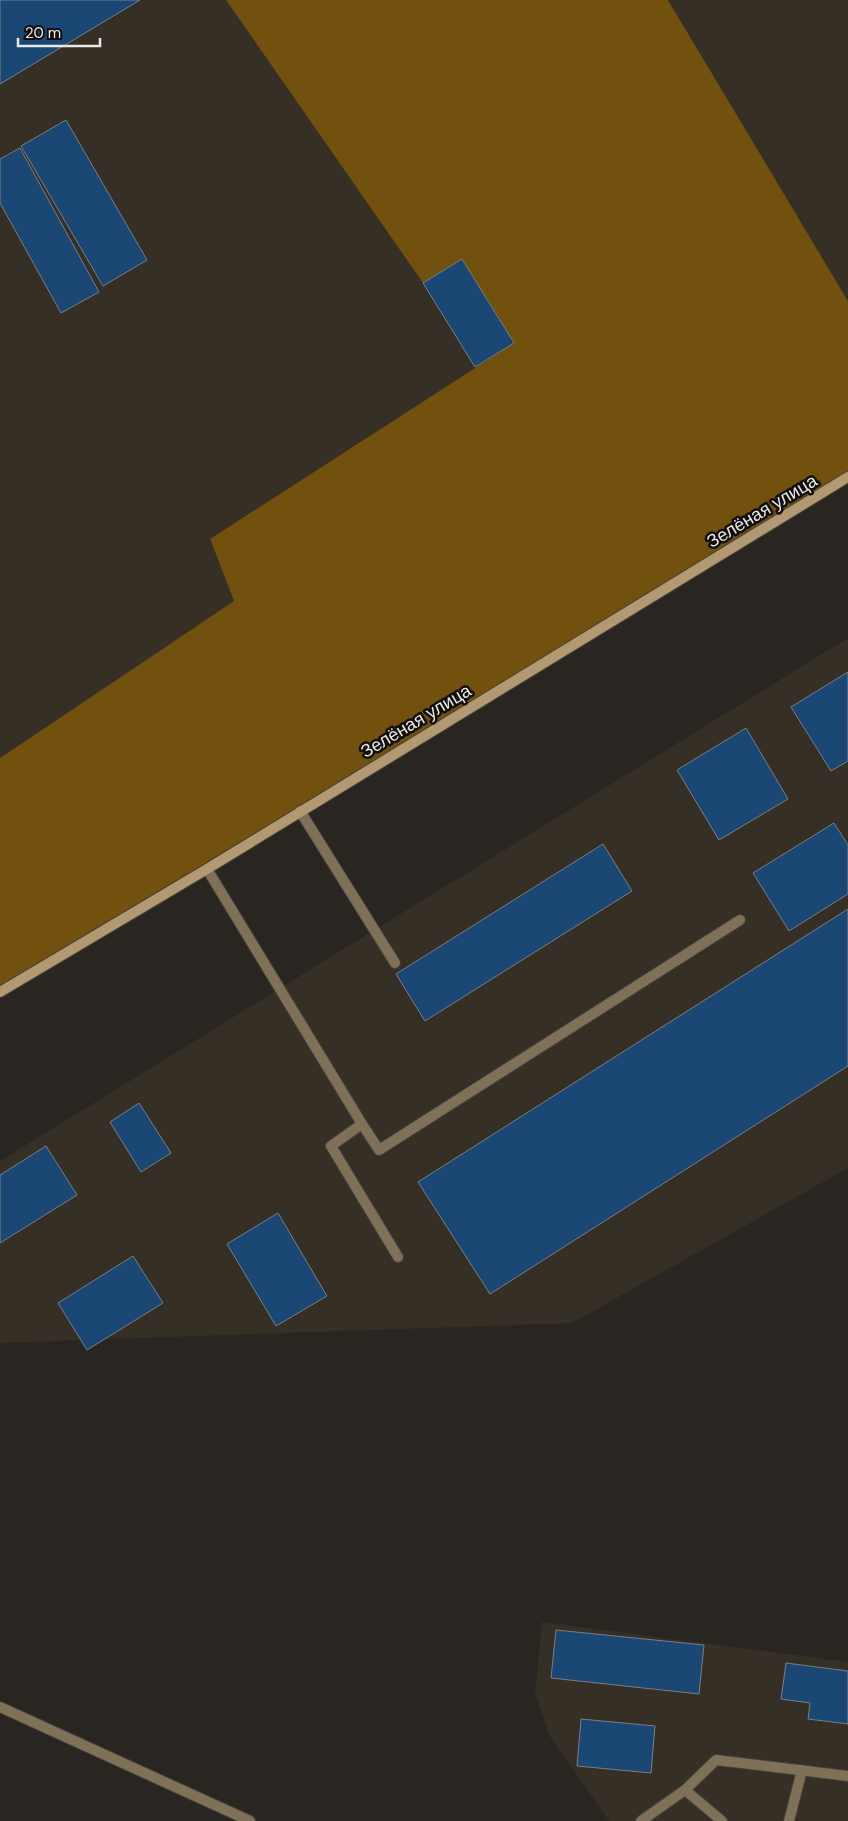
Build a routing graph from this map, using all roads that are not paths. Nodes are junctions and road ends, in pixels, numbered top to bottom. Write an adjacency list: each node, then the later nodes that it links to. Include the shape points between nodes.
1 (848, 477): 2 (street, Зелёная улица)
2 (300, 811): 3 (street, Зелёная улица); 5 (street)
3 (207, 869): 6 (street, Зелёная улица); 7 (street)
4 (740, 920): 7 (street, via 378,1150)
5 (395, 963)
6 (0, 992)
7 (362, 1124): 8 (street, via 331,1146)
8 (398, 1257)
9 (0, 1707): 13 (street)
10 (802, 1770): 11 (street); 12 (street, via 716,1760); 16 (street)
11 (848, 1776)
12 (685, 1790): 14 (street); 15 (street)
13 (250, 1821)
14 (641, 1821)
15 (722, 1821)
16 (789, 1821)

